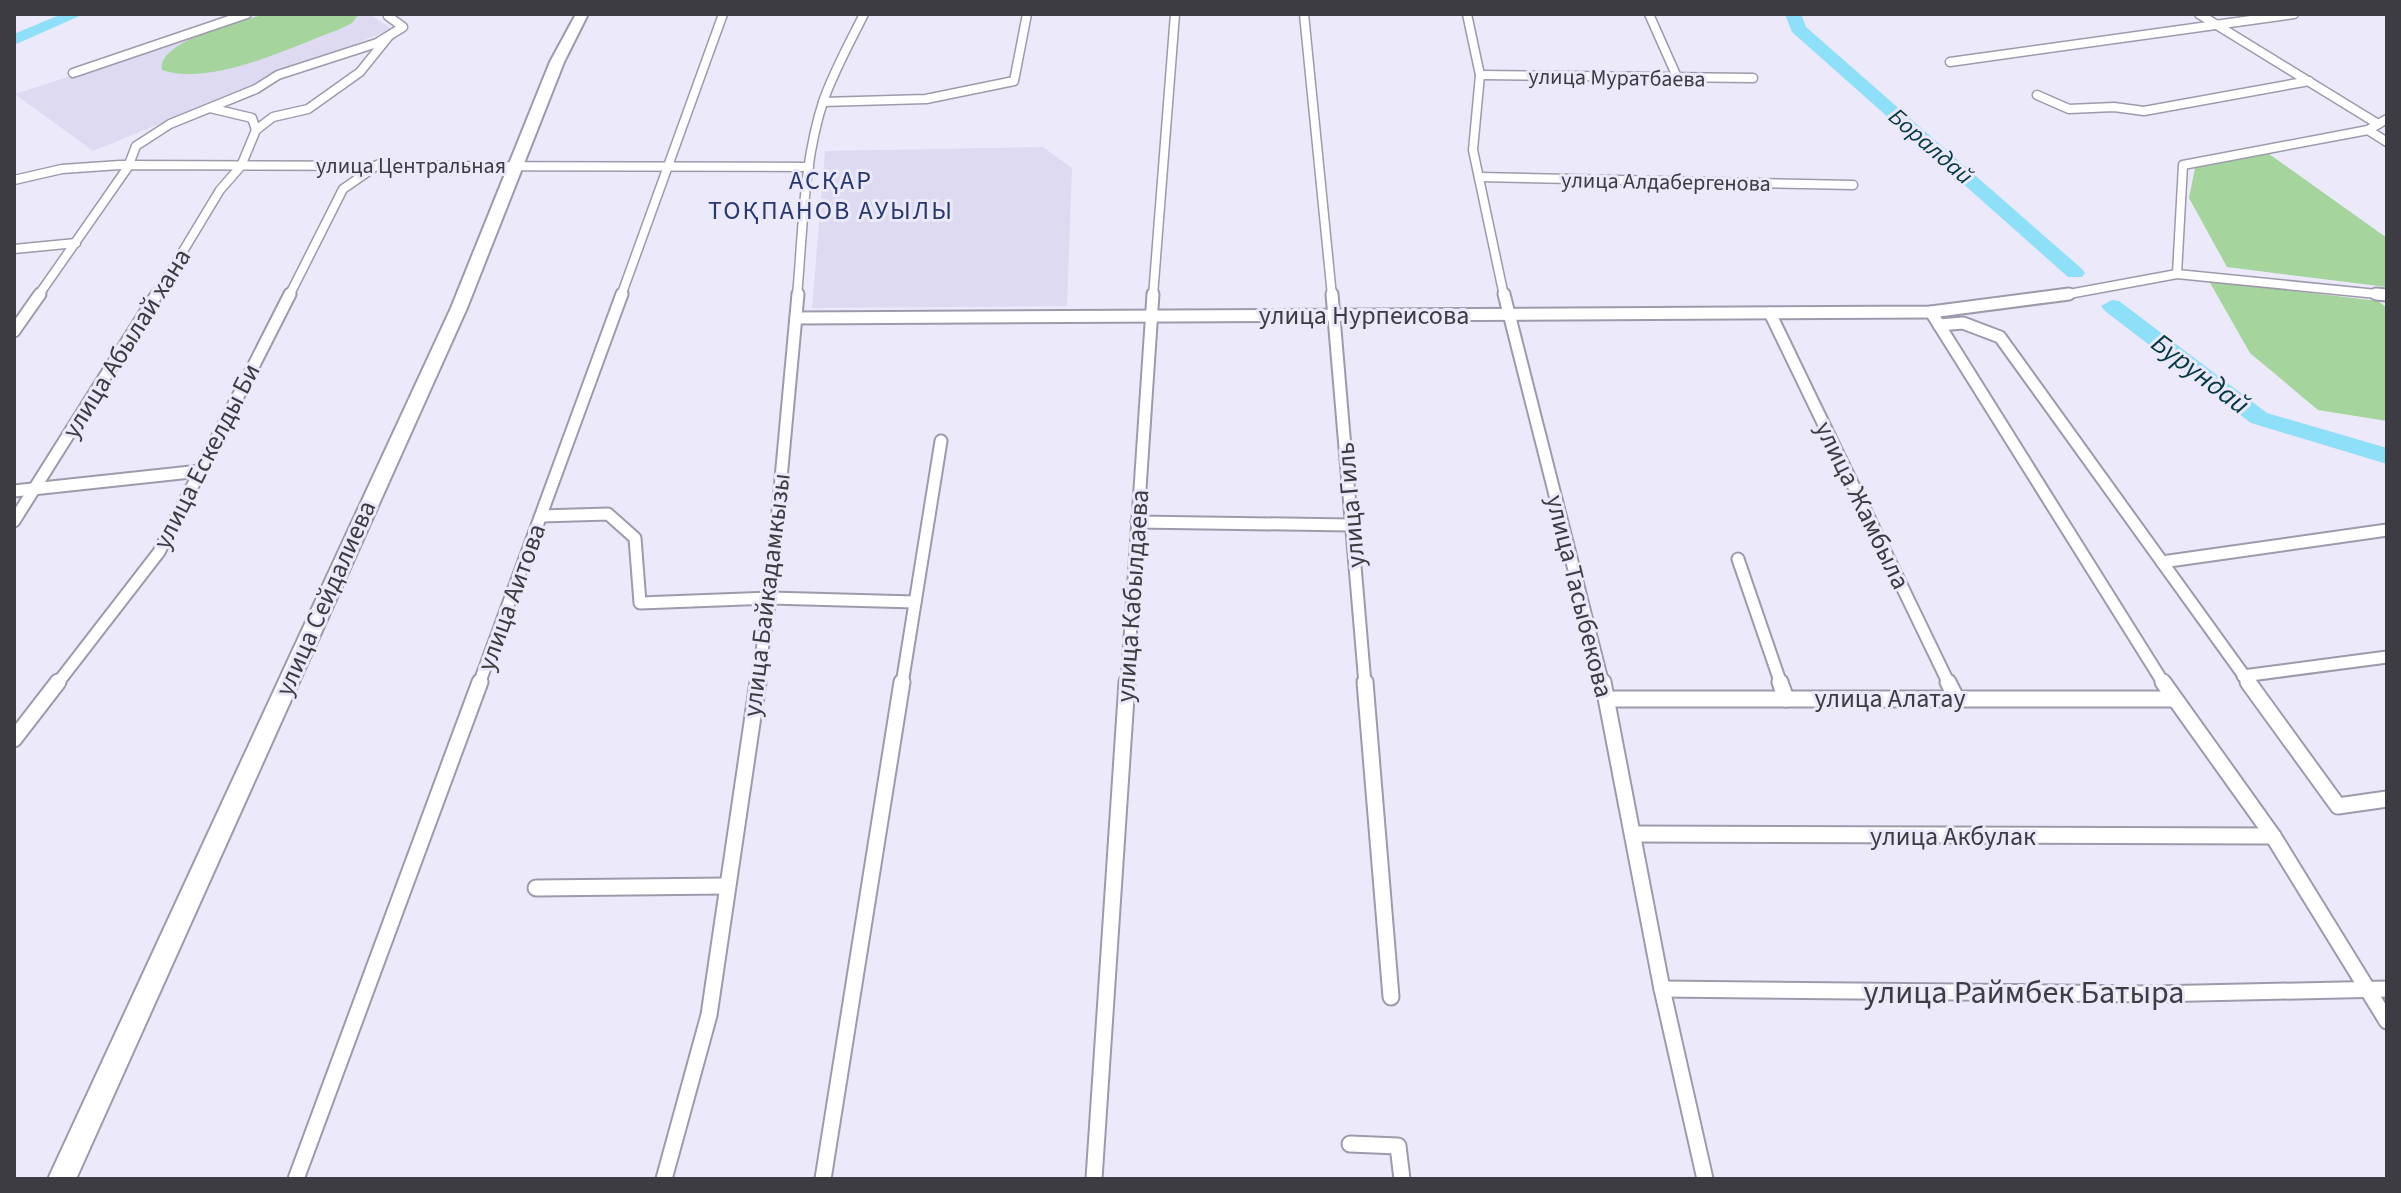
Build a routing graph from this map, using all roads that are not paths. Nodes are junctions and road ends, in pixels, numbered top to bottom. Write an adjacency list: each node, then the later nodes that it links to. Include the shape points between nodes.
1 (247, 14): 16 (street)
2 (390, 14): 14 (street, via 403,27)
3 (582, 14): 29 (main road, улица Сейдалиева, via 557,62)
4 (723, 14): 31 (street, улица Аитова)
5 (864, 14): 22 (street, улица Байкадамкызы)
6 (1027, 14): 22 (street, via 1014,81 926,99)
7 (1175, 14): 45 (street, улица Кабылдаева)
8 (1304, 14): 44 (street, улица Гиль)
9 (1467, 14): 17 (street, улица Тасыбекова)
10 (1649, 14): 18 (street)
11 (2199, 14): 13 (street)
12 (2294, 14): 13 (street)
13 (2213, 23): 15 (street); 20 (street)
14 (389, 36): 23 (street, via 278,75); 25 (street, via 360,72 308,109 273,117)
15 (1950, 62)
16 (73, 73)
17 (1480, 75): 18 (street, улица Муратбаева); 34 (street, улица Тасыбекова, via 1473,150)
18 (1677, 77): 19 (street, улица Муратбаева)
19 (1753, 78)
20 (2309, 81): 21 (street, via 2144,111 2069,109); 24 (street)
21 (2037, 95)
22 (823, 102): 33 (street, улица Байкадамкызы)
23 (210, 108): 25 (street, via 252,118); 32 (street, via 170,124 136,146)
24 (2383, 121): 26 (street)
25 (256, 130): 30 (street, улица Абылай хана)
26 (2368, 130): 27 (street); 39 (street, via 2183,165)
27 (2386, 140)
28 (379, 164): 29 (street, улица Центральная); 30 (street, улица Центральная); 50 (street, улица Ескелды Би, via 343,189)
29 (518, 164): 31 (street, улица Центральная); 80 (main road, улица Сейдалиева, via 459,308)
30 (241, 166): 32 (street, улица Центральная); 51 (street, улица Абылай хана, via 220,190)
31 (665, 166): 33 (street, улица Центральная); 53 (street, улица Аитова)
32 (128, 167): 35 (street, улица Центральная, via 47,169); 37 (street)
33 (809, 167): 46 (street, улица Байкадамкызы)
34 (1479, 177): 36 (street, улица Алдабергенова); 43 (street, улица Тасыбекова)
35 (14, 180)
36 (1853, 185)
37 (76, 243): 38 (street); 48 (street)
38 (14, 249)
39 (2177, 274): 40 (street, улица Нурпеисова); 41 (street, улица Нурпеисова)
40 (2387, 295)
41 (1931, 312): 42 (street, улица Нурпеисова); 47 (street)
42 (1770, 313): 43 (street, улица Нурпеисова); 64 (street, улица Жамбыла)
43 (1508, 314): 44 (street, улица Нурпеисова); 65 (street, улица Тасыбекова)
44 (1334, 315): 45 (street, улица Нурпеисова); 56 (street, улица Гиль)
45 (1151, 316): 46 (street, улица Нурпеисова); 55 (street, улица Кабылдаева)
46 (796, 318): 60 (street, улица Байкадамкызы)
47 (1939, 325): 59 (street, via 1963,323 2000,337); 67 (street)
48 (14, 331)
49 (941, 441): 61 (street)
50 (200, 471): 51 (street); 68 (street, улица Ескелды Би, via 159,552)
51 (34, 489): 52 (street); 54 (street, улица Абылай хана)
52 (14, 491)
53 (541, 516): 60 (street, via 608,514 635,538 640,603); 81 (street, улица Аитова)
54 (14, 521)
55 (1137, 522): 56 (street); 84 (street, улица Кабылдаева)
56 (1351, 525): 77 (street, улица Гиль)
57 (2387, 530): 59 (street)
58 (1738, 559): 66 (street)
59 (2162, 562): 63 (street)
60 (770, 598): 61 (street); 72 (street, улица Байкадамкызы)
61 (915, 602): 83 (street)
62 (2387, 657): 63 (street)
63 (2243, 676): 69 (street, via 2338,806)
64 (1956, 698): 66 (street, улица Алатау); 67 (street, улица Алатау)
65 (1607, 699): 66 (street, улица Алатау); 70 (street, улица Тасыбекова)
66 (1786, 699)
67 (2174, 699): 71 (street)
68 (14, 739)
69 (2387, 799)
70 (1633, 834): 71 (street, улица Акбулак); 74 (street, улица Тасыбекова)
71 (2273, 836): 76 (street)
72 (726, 886): 73 (street); 82 (street, улица Байкадамкызы, via 709,1015)
73 (536, 888)
74 (1662, 989): 76 (street, улица Раймбек Батыра, via 2152,994); 86 (street, улица Тасыбекова)
75 (2387, 989): 76 (street, улица Раймбек Батыра)
76 (2365, 990): 78 (street)
77 (1391, 997)
78 (2387, 1021)
79 (1350, 1144): 85 (street, via 1398,1146)
80 (62, 1179)
81 (296, 1179)
82 (664, 1179)
83 (823, 1179)
84 (1094, 1179)
85 (1402, 1179)
86 (1705, 1179)

